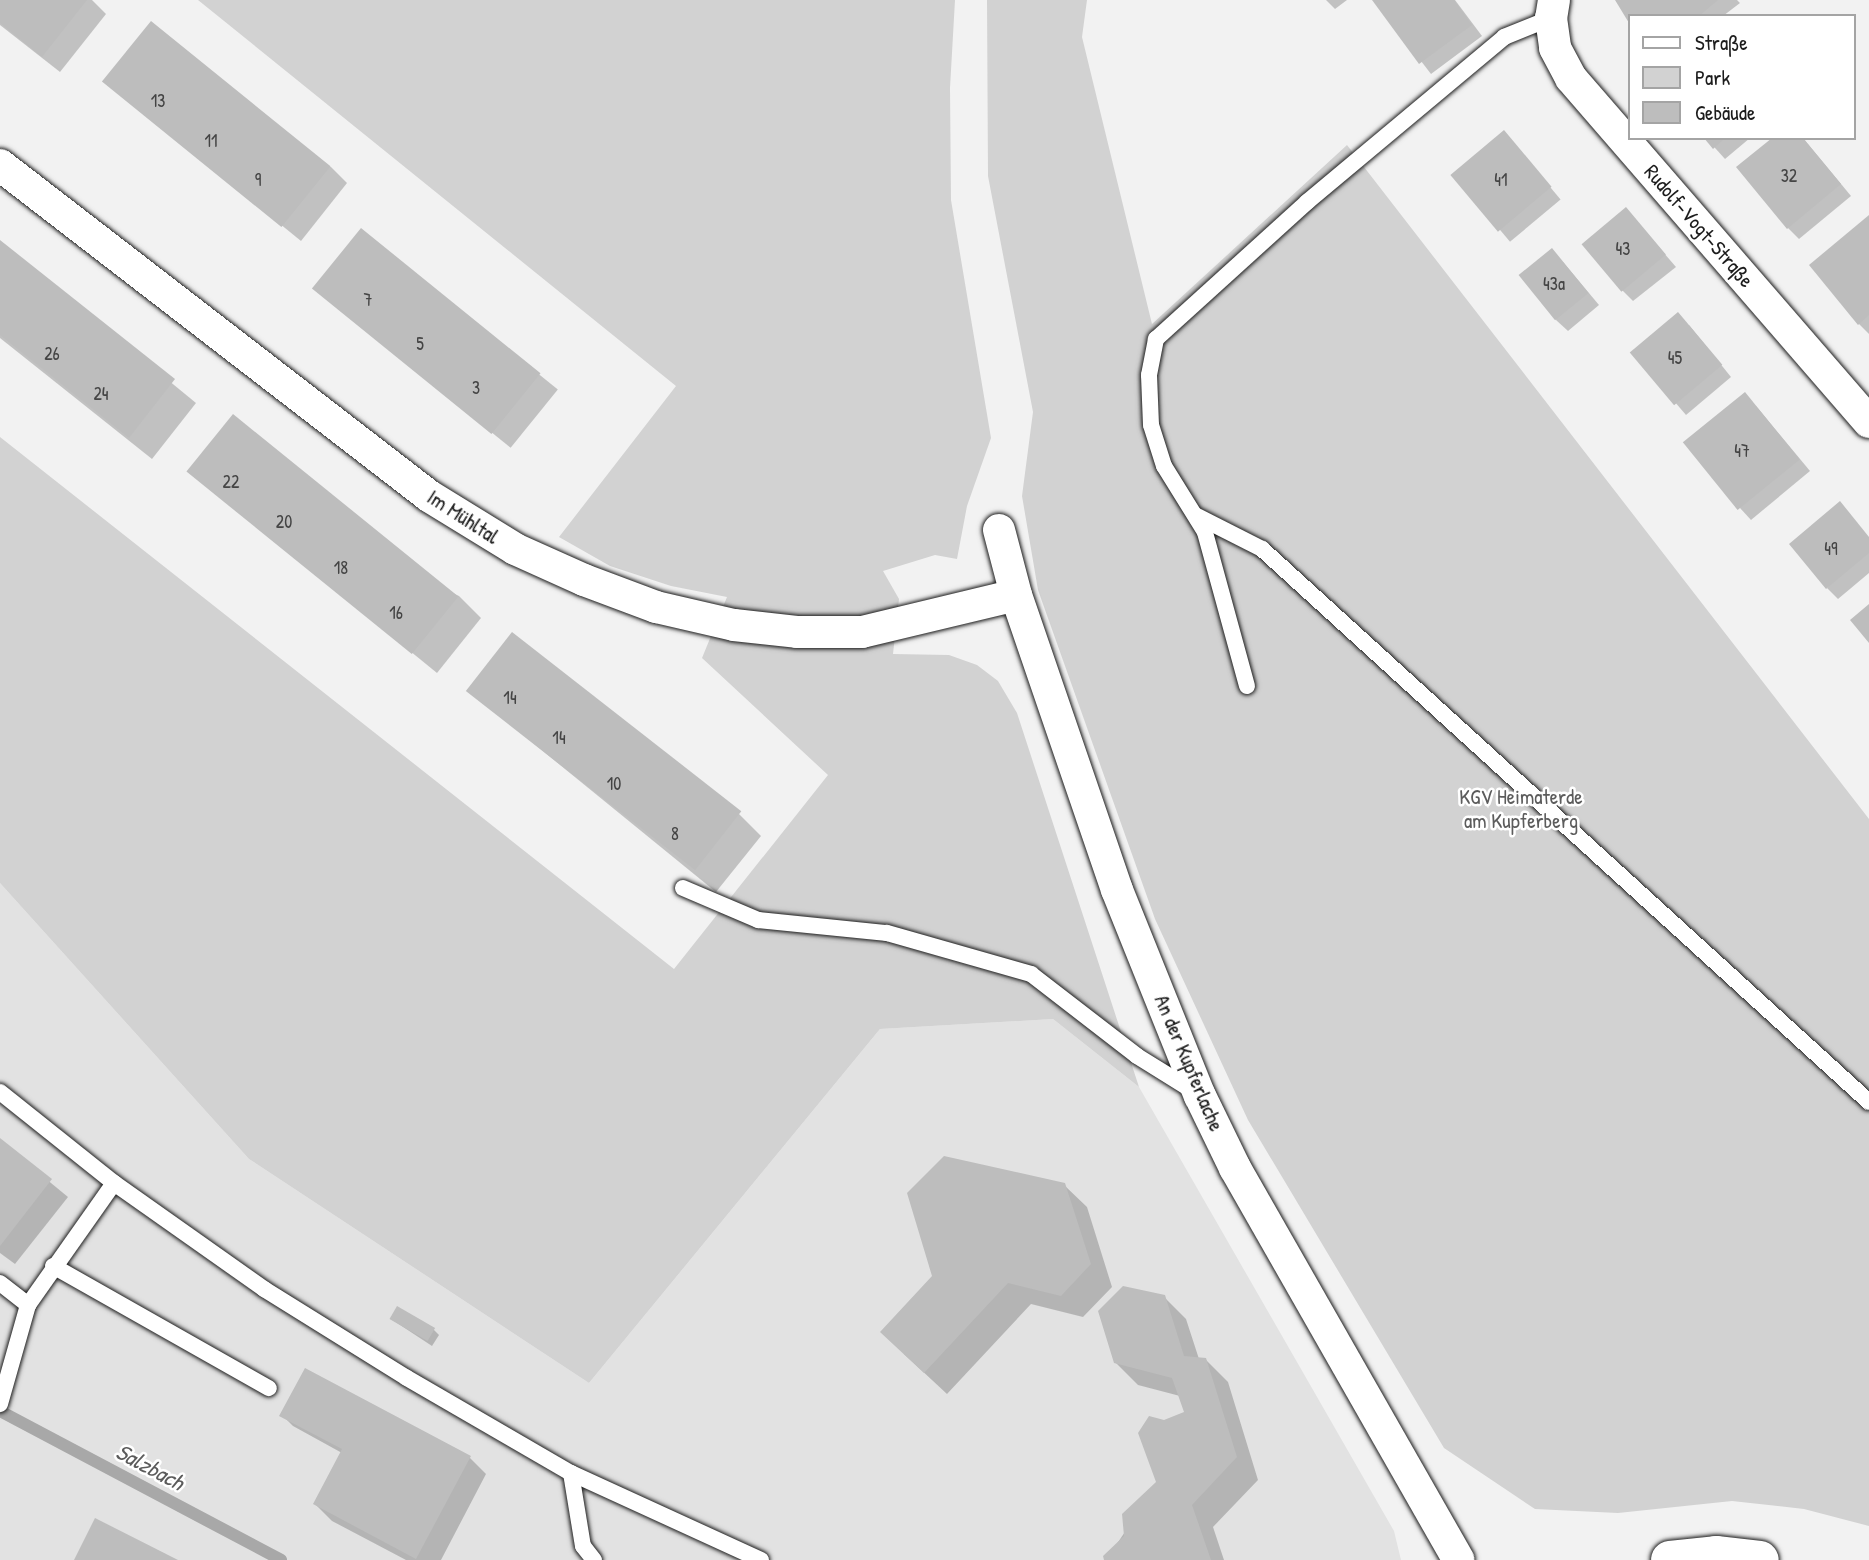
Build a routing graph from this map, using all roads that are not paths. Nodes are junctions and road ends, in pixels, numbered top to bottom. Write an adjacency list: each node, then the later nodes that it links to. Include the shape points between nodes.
1 (1544, 6): 3 (street, Rudolf-Vogt-Straße, via 1555,48 1571,78); 4 (lane, via 1307,202 1156,339 1150,375 1151,425 1164,466)
2 (0, 165): 6 (street, Im Mühltal, via 438,502 515,550 584,580 656,607 734,625 797,632 862,632)
3 (1869, 422)
4 (1197, 516): 7 (lane); 11 (lane, via 1262,549)
5 (999, 530): 6 (street, An der Kupferlache)
6 (1016, 595): 10 (street, An der Kupferlache, via 1117,890)
7 (1247, 686)
8 (682, 888): 10 (lane, via 758,920 887,933 1031,974 1138,1056)
9 (0, 1092): 12 (lane)
10 (1200, 1096): 21 (street, An der Kupferlache, via 1242,1180)
11 (1869, 1102)
12 (114, 1184): 13 (lane); 18 (lane, via 264,1289)
13 (53, 1266): 15 (lane); 16 (lane)
14 (0, 1283): 15 (lane)
15 (27, 1305): 17 (lane)
16 (269, 1388)
17 (0, 1404)
18 (571, 1473): 19 (lane, via 583,1546); 20 (lane)
19 (594, 1560)
20 (761, 1560)
21 (1459, 1560)
22 (1670, 1560): 23 (main road, via 1716,1555)
23 (1760, 1560)

